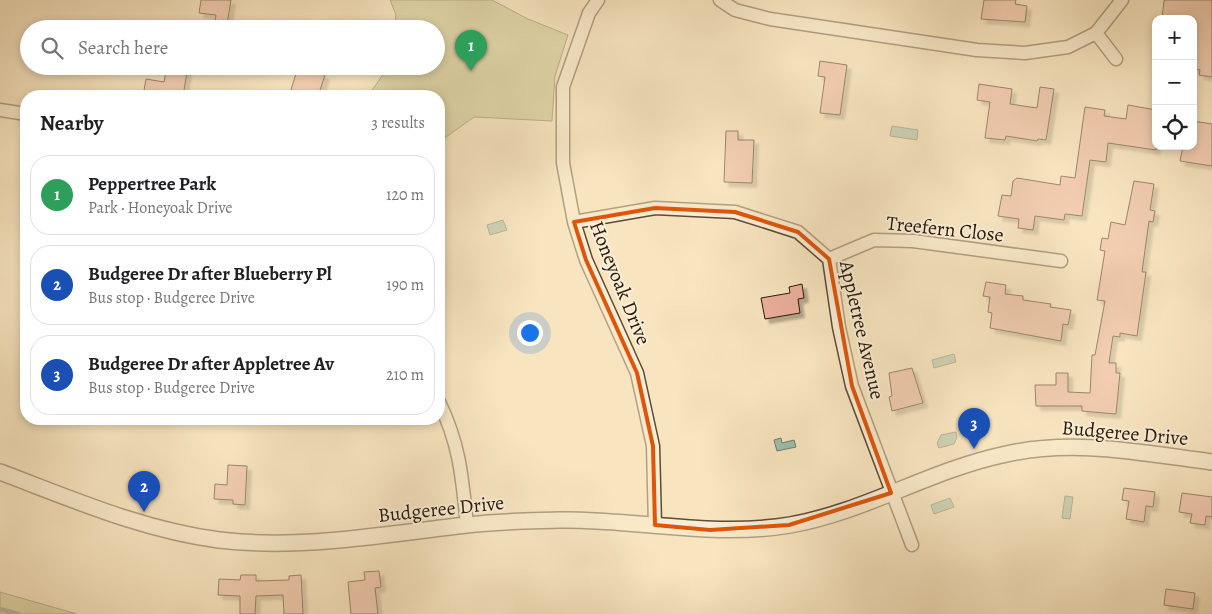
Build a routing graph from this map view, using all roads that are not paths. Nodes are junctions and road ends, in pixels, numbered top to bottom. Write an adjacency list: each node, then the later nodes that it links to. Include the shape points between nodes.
1 (598, 0): 8 (street, Honeyoak Drive, via 589,13 563,87 563,163)
2 (720, 0): 4 (street, via 735,10 770,19 977,50 1025,53 1068,46)
3 (1122, 0): 4 (street)
4 (1096, 33): 5 (street)
5 (1116, 59)
6 (0, 110): 7 (street)
7 (20, 113)
8 (574, 222): 9 (street, Appletree Avenue, via 655,208 735,212 798,232); 16 (street, Honeyoak Drive, via 586,260 637,374 653,446)
9 (829, 260): 10 (street, Treefern Close, via 874,240); 14 (street, Appletree Avenue, via 852,386)
10 (1061, 262)
11 (445, 415): 15 (street, via 461,464)
12 (1212, 462): 14 (street, Budgeree Drive, via 1104,448 1037,448 964,465)
13 (0, 472): 15 (street, Budgeree Drive, via 136,523 222,540 304,542)
14 (892, 493): 16 (street, Budgeree Drive, via 822,518 789,525 710,530); 17 (street)
15 (466, 524): 16 (street, Budgeree Drive, via 564,520)
16 (655, 525)
17 (912, 545)

